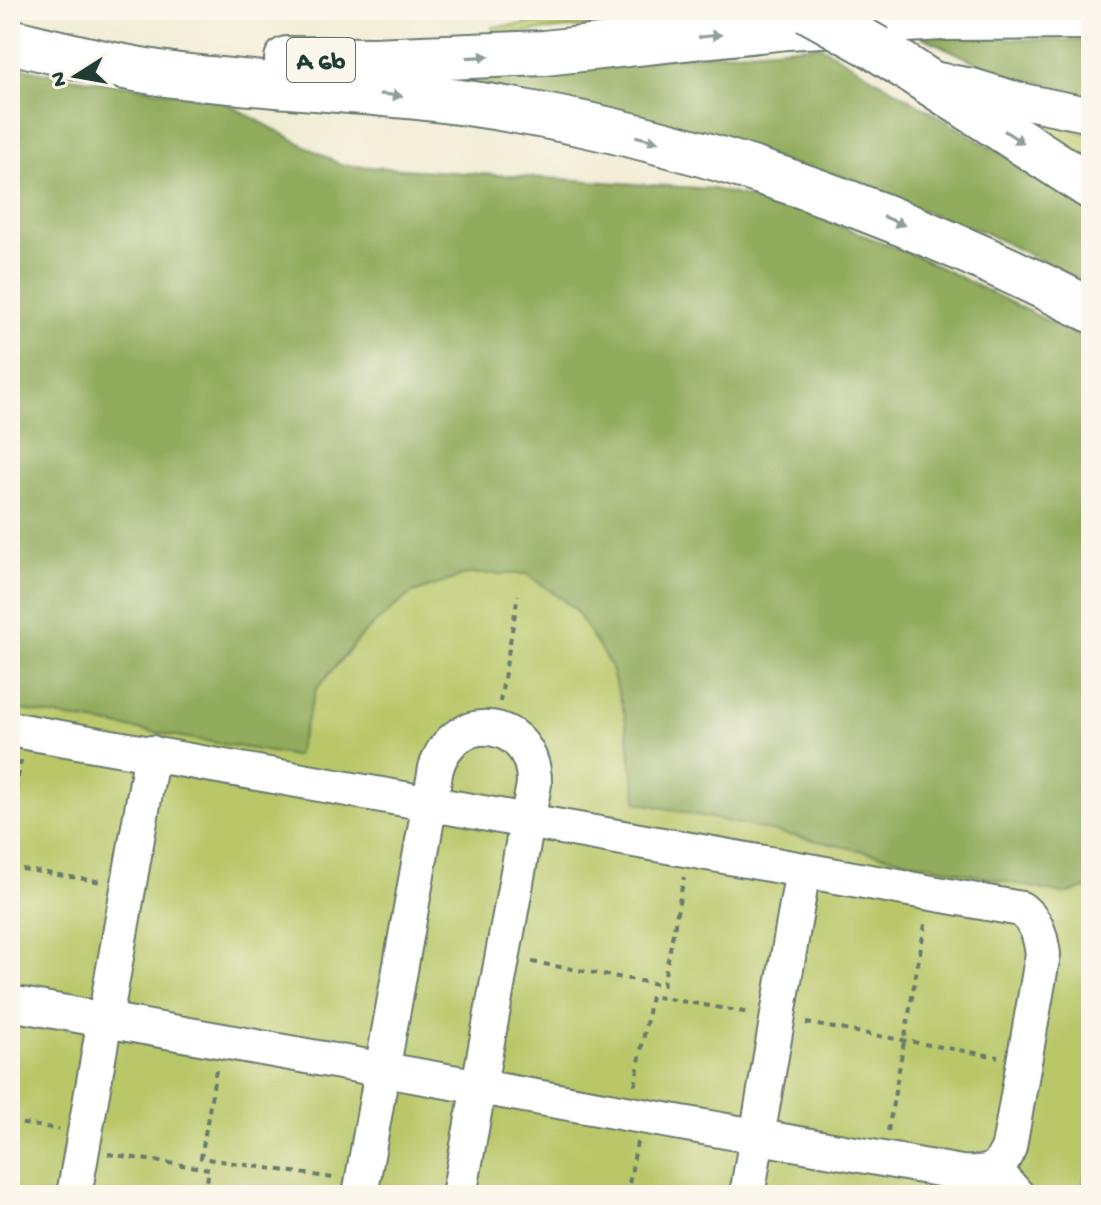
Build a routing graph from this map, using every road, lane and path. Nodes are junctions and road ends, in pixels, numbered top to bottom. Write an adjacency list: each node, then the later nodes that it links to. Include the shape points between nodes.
1 (808, 10): 5 (highway, bridge)
2 (1091, 17): 3 (highway, A 6b, one-way to 2, via 204,56 359,60 544,53 833,24)
3 (10, 31)
4 (10, 41): 8 (highway, one-way to 8, via 142,71 449,101 662,142 861,207)
5 (923, 78): 6 (lane); 7 (highway, one-way to 7)
6 (1091, 115)
7 (1091, 187)
8 (1091, 310)
9 (518, 595): 10 (path)
10 (495, 728): 13 (lane, via 469,731 452,740 440,755); 14 (lane, via 518,740 532,764)
11 (18, 730): 12 (lane); 15 (path)
12 (152, 753): 13 (lane); 20 (lane)
13 (430, 803): 14 (lane); 30 (lane)
14 (528, 820): 16 (lane); 22 (lane)
15 (10, 825)
16 (690, 849): 18 (lane); 24 (path)
17 (11, 867): 19 (path); 20 (path)
18 (803, 870): 21 (lane); 34 (lane)
19 (10, 874)
20 (128, 886): 28 (lane)
21 (930, 893): 37 (path); 41 (lane, via 1021,909 1032,918 1041,941 1009,1147 1002,1162)
22 (502, 957): 23 (path); 31 (lane)
23 (653, 983): 24 (path); 25 (path)
24 (663, 985): 26 (path)
25 (651, 996)
26 (661, 997)
27 (10, 1003): 28 (lane)
28 (104, 1020): 29 (lane); 35 (lane)
29 (221, 1040): 30 (lane); 36 (path)
30 (383, 1068): 31 (lane); 42 (lane)
31 (478, 1086): 32 (lane); 45 (lane)
32 (642, 1115): 34 (lane); 46 (path)
33 (10, 1122): 35 (path)
34 (758, 1135): 37 (lane); 47 (lane)
35 (84, 1141): 39 (path); 43 (lane)
36 (201, 1158): 38 (path); 39 (path)
37 (883, 1158): 41 (lane)
38 (210, 1159): 40 (path); 42 (path)
39 (199, 1167): 40 (path)
40 (209, 1169): 44 (path)
41 (1006, 1182)
42 (361, 1189)
43 (74, 1195)
44 (205, 1195)
45 (459, 1195)
46 (627, 1195)
47 (747, 1195)

